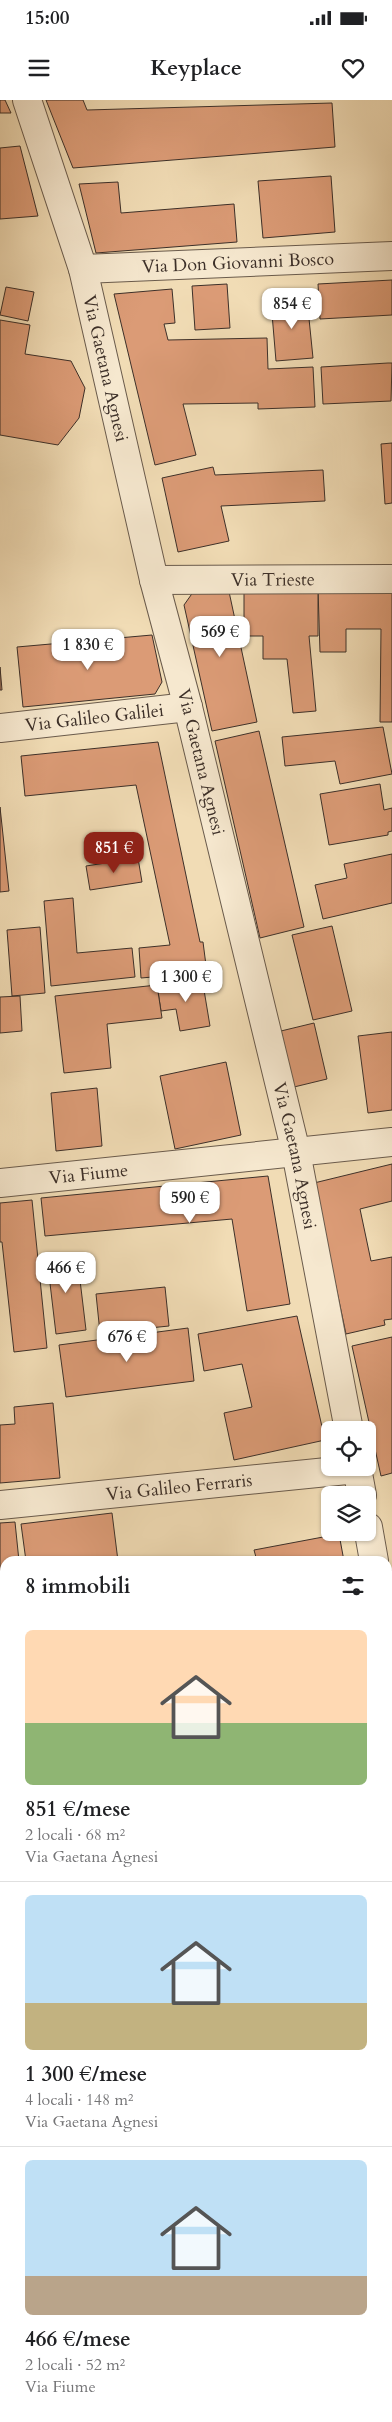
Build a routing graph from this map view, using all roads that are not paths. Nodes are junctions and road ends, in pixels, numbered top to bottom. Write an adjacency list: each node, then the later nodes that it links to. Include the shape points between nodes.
1 (28, 100): 3 (street, Via Gaetana Agnesi)
2 (392, 256): 3 (street, Via Don Giovanni Bosco)
3 (83, 269): 5 (street, Via Gaetana Agnesi)
4 (392, 579): 5 (street, Via Trieste)
5 (154, 580): 6 (street, Via Gaetana Agnesi)
6 (188, 707): 7 (street, Via Galileo Galilei); 9 (street, Via Gaetana Agnesi)
7 (0, 728)
8 (392, 1142): 9 (street, Via Fiume)
9 (296, 1152): 10 (street, Via Fiume); 11 (street, Via Gaetana Agnesi)
10 (0, 1183)
11 (348, 1421)
12 (358, 1477): 13 (street, Via Galileo Ferraris)
13 (0, 1505)
14 (370, 1541): 15 (street)
15 (373, 1556)

